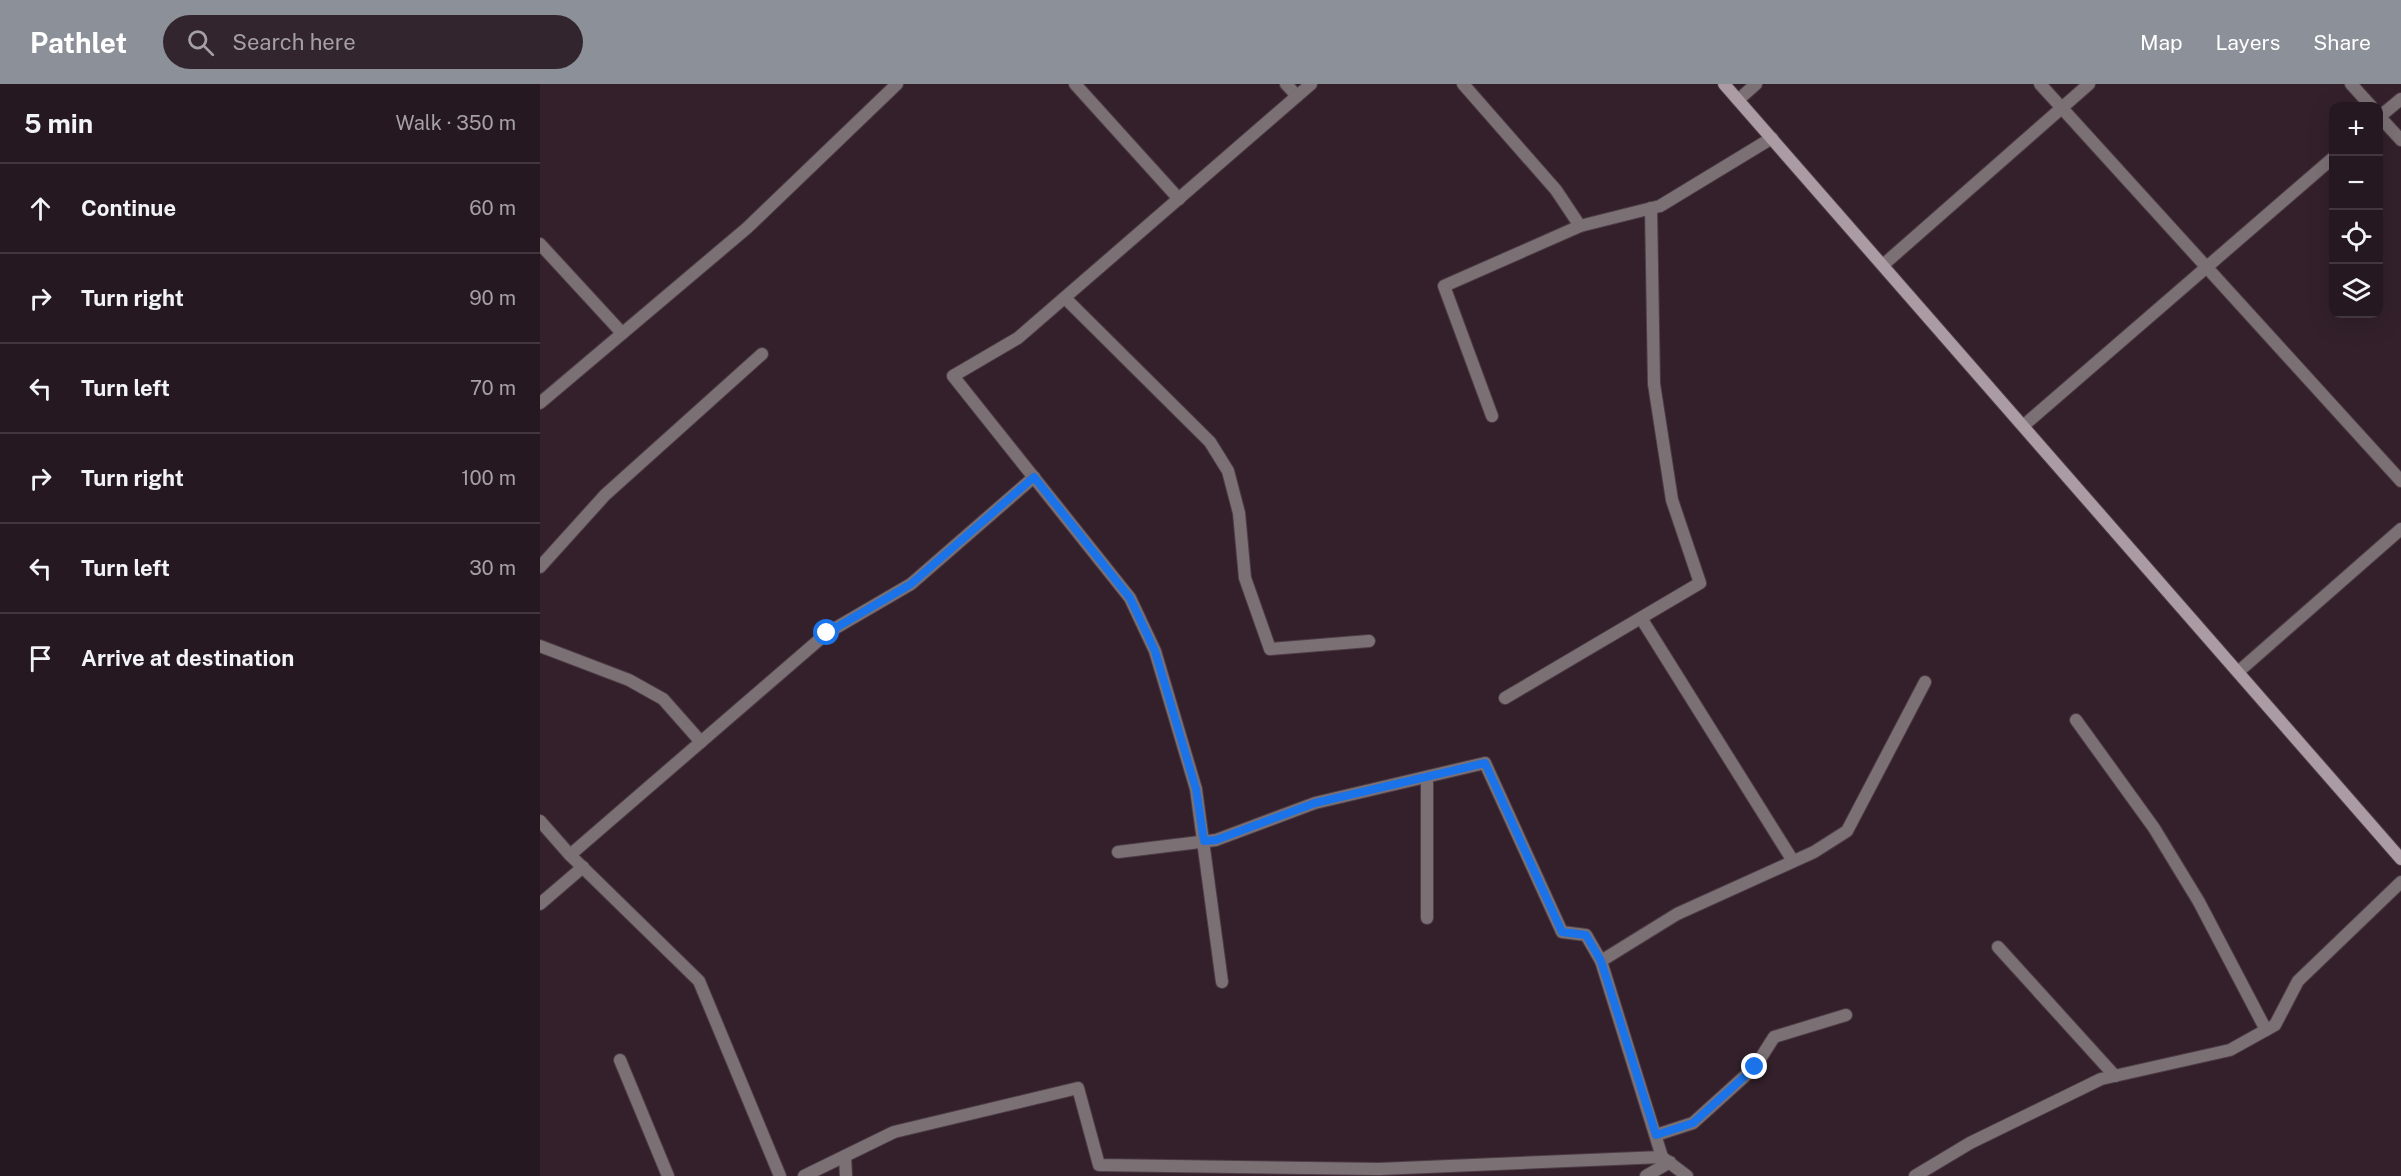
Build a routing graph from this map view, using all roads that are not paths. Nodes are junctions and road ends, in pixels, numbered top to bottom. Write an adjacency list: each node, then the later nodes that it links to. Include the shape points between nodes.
1 (897, 84): 28 (street, via 747,228)
2 (1076, 84): 21 (street)
3 (1286, 84): 11 (street)
4 (1311, 84): 11 (street)
5 (1463, 84): 23 (street, via 1556,190)
6 (1724, 84): 12 (street)
7 (1756, 84): 12 (street)
8 (2040, 84): 15 (street)
9 (2089, 84): 15 (street)
10 (2351, 84): 14 (street)
11 (1297, 96): 21 (street)
12 (1738, 99): 18 (street)
13 (2401, 99): 16 (street)
14 (2367, 102)
15 (2062, 108): 25 (street); 26 (street)
16 (2383, 113)
17 (2383, 120): 19 (street)
18 (1772, 138): 22 (street); 25 (street)
19 (2401, 140)
20 (2329, 161): 26 (street)
21 (1179, 199): 27 (street)
22 (1651, 208): 23 (street); 37 (street, via 1654,384 1672,500 1700,583)
23 (1580, 226): 31 (street, via 1444,286)
24 (540, 244): 28 (street)
25 (1883, 266): 32 (street)
26 (2206, 267): 32 (street); 34 (street)
27 (1065, 298): 33 (street, via 1018,338 953,376); 38 (street, via 1210,442 1228,471 1239,513 1245,578 1270,649)
28 (622, 333): 30 (street)
29 (762, 354): 36 (street, via 605,495)
30 (540, 403)
31 (1492, 417)
32 (2023, 426): 40 (street)
33 (1034, 477): 44 (street, via 911,584 827,633); 47 (street, via 1130,598 1155,651 1196,789)
34 (2401, 480)
35 (2401, 529): 40 (street)
36 (540, 567)
37 (1641, 618): 42 (street); 51 (street)
38 (1369, 641)
39 (540, 646): 44 (street, via 629,680 663,699)
40 (2238, 672): 50 (street)
41 (1925, 682): 51 (street, via 1847,831)
42 (1505, 698)
43 (2076, 720): 60 (street, via 2154,828 2199,902)
44 (700, 742): 49 (street)
45 (1428, 777): 47 (street, via 1315,803); 55 (street); 57 (street, via 1485,763 1562,932 1586,935)
46 (540, 821): 49 (street)
47 (1204, 841): 48 (street); 58 (street)
48 (1118, 852)
49 (570, 855): 52 (street)
50 (2401, 859)
51 (1793, 861): 57 (street, via 1677,914)
52 (583, 867): 54 (street); 68 (street, via 699,981)
53 (2401, 882): 60 (street, via 2298,981 2275,1025)
54 (540, 904)
55 (1427, 918)
56 (1998, 947): 62 (street)
57 (1601, 961): 63 (street)
58 (1222, 982)
59 (1846, 1015): 63 (street, via 1774,1037 1755,1067 1693,1123)
60 (2266, 1030): 62 (street, via 2230,1050)
61 (620, 1060): 67 (street)
62 (2115, 1076): 73 (street, via 1970,1143)
63 (1656, 1135): 65 (street)
64 (845, 1156): 66 (street, via 894,1132 1078,1088 1098,1164); 69 (street); 70 (street)
65 (1666, 1160): 66 (street); 71 (street); 72 (street)
66 (1285, 1172)
67 (668, 1176)
68 (780, 1176)
69 (804, 1176)
70 (846, 1176)
71 (1646, 1176)
72 (1687, 1176)
73 (1915, 1176)

